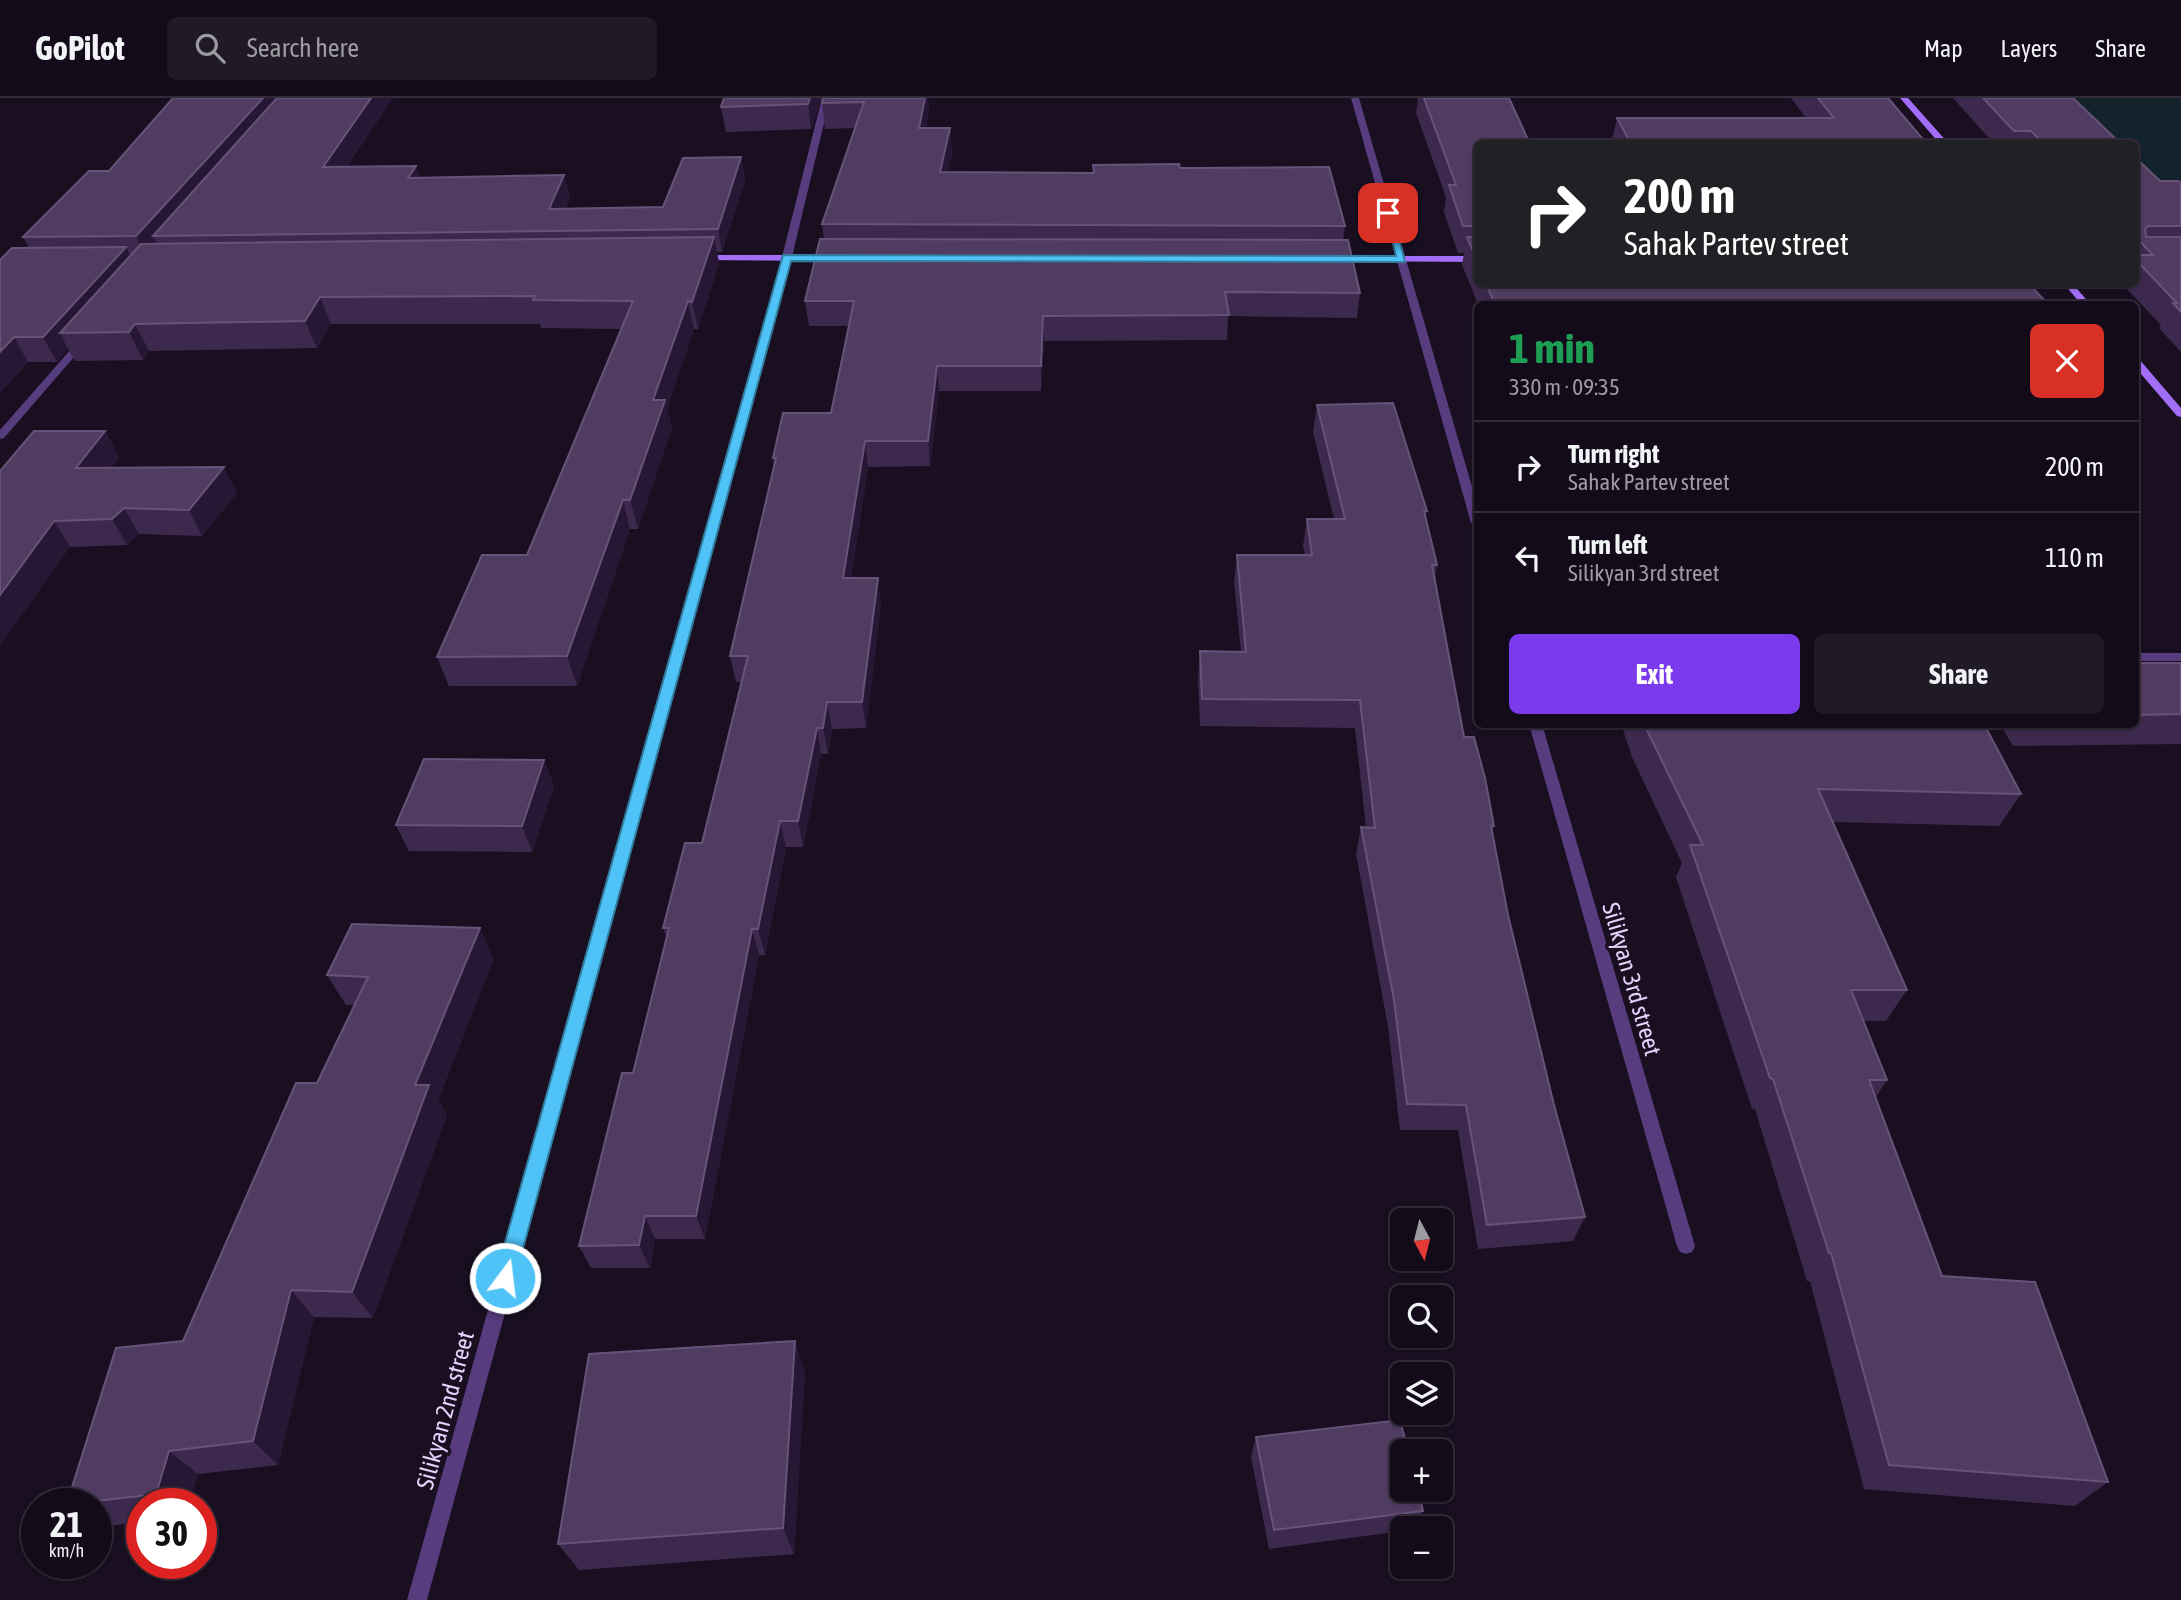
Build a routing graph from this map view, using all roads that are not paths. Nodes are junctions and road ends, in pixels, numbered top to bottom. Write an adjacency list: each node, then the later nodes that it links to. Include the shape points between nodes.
1 (826, 98): 5 (street, Silikyan 2nd street)
2 (1355, 98): 10 (street)
3 (1904, 98): 4 (main road)
4 (1941, 140)
5 (787, 257): 6 (main road); 7 (main road); 22 (street, Silikyan 2nd street)
6 (690, 258)
7 (843, 258)
8 (1318, 259): 10 (main road)
9 (1474, 259): 10 (main road)
10 (1402, 260): 17 (street)
11 (2071, 287): 12 (main road)
12 (2083, 301)
13 (89, 335): 16 (street)
14 (2139, 365): 15 (main road)
15 (2181, 414)
16 (0, 436)
17 (1474, 512)
18 (2139, 657): 19 (street)
19 (2181, 657)
20 (1536, 728): 21 (street, Silikyan 3rd street)
21 (1686, 1245)
22 (416, 1600)

